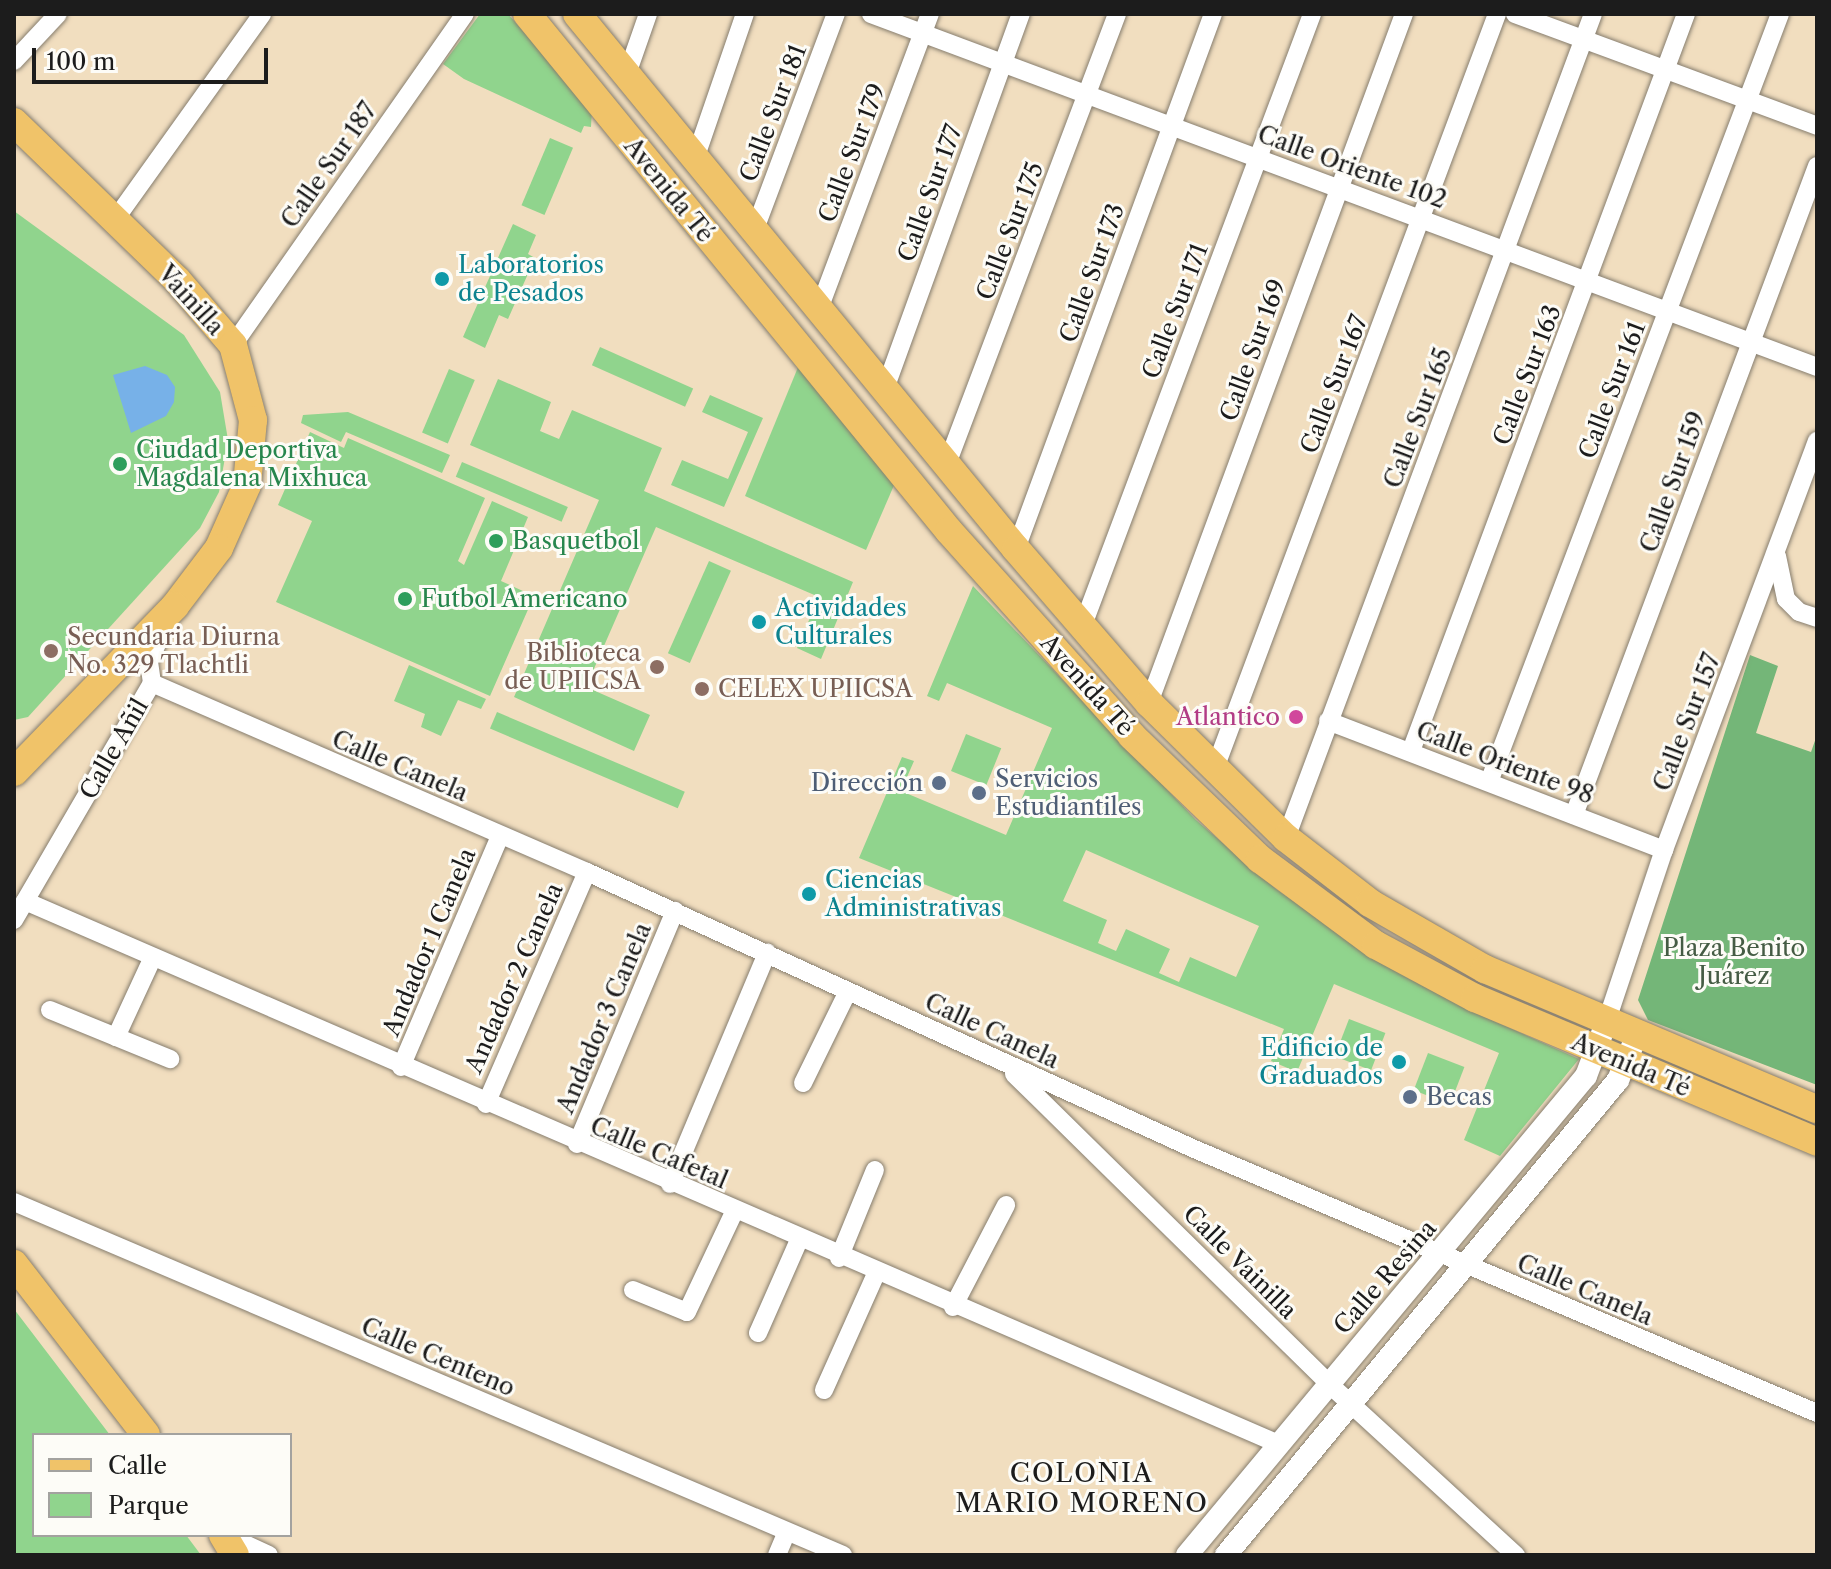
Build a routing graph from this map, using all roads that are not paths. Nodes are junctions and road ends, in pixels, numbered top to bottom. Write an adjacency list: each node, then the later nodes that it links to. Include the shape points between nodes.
1 (58, 14): 23 (street)
2 (262, 14): 37 (street)
3 (465, 14): 44 (street, Calle Sur 187)
4 (527, 14): 76 (main road, Avenida Té, via 949,531 1197,803 1314,904 1376,945 1475,998)
5 (577, 14): 26 (main road, Avenida Té)
6 (648, 14): 26 (street)
7 (745, 14): 32 (street)
8 (836, 14): 38 (street, Calle Sur 181)
9 (871, 14): 21 (street, Calle Oriente 102)
10 (930, 14): 21 (street, Calle Sur 179)
11 (1021, 14): 24 (street, Calle Sur 177)
12 (1117, 14): 27 (street, Calle Sur 175)
13 (1213, 14): 30 (street, Calle Sur 173)
14 (1312, 14): 33 (street, Calle Sur 171)
15 (1404, 14): 35 (street, Calle Sur 169)
16 (1497, 14): 36 (street, Calle Sur 167)
17 (1515, 14): 22 (street)
18 (1593, 14): 22 (street, Calle Sur 165)
19 (1686, 14): 25 (street, Calle Sur 163)
20 (1780, 14): 28 (street, Calle Sur 161)
21 (923, 32): 24 (street, Calle Oriente 102); 41 (street, Calle Sur 179)
22 (1584, 39): 25 (street); 39 (street, Calle Sur 165)
23 (14, 61)
24 (1003, 61): 27 (street, Calle Oriente 102); 46 (street, Calle Sur 177)
25 (1665, 70): 28 (street); 40 (street, Calle Sur 163)
26 (627, 74): 32 (main road, Avenida Té)
27 (1088, 92): 30 (street, Calle Oriente 102); 48 (street, Calle Sur 175)
28 (1747, 100): 31 (street); 42 (street, Calle Sur 161)
29 (14, 122): 37 (main road, Vainilla)
30 (1172, 123): 33 (street, Calle Oriente 102); 49 (street, Calle Sur 173)
31 (1817, 126)
32 (696, 156): 38 (main road, Avenida Té)
33 (1258, 158): 35 (street, Calle Oriente 102); 53 (street, Calle Sur 171)
34 (1817, 166): 43 (street, Calle Sur 159)
35 (1338, 187): 36 (street, Calle Oriente 102); 55 (street, Calle Sur 169)
36 (1422, 218): 39 (street, Calle Oriente 102); 58 (street, Calle Sur 167)
37 (114, 221): 44 (main road, Vainilla, via 177,280)
38 (755, 229): 41 (main road, Avenida Té)
39 (1507, 250): 40 (street, Calle Oriente 102); 56 (street, Calle Sur 165)
40 (1588, 280): 42 (street, Calle Oriente 102); 57 (street, Calle Sur 163)
41 (819, 309): 46 (main road, Avenida Té)
42 (1668, 311): 43 (street, Calle Oriente 102); 60 (street, Calle Sur 161)
43 (1751, 342): 45 (street, Calle Oriente 102); 61 (street, Calle Sur 159)
44 (233, 345): 51 (main road, Vainilla, via 253,420 247,485 219,548)
45 (1817, 367)
46 (885, 389): 48 (main road, Avenida Té)
47 (1817, 441): 50 (street, Calle Sur 157)
48 (947, 464): 49 (main road, Avenida Té)
49 (1016, 549): 53 (main road, Avenida Té)
50 (1777, 555): 52 (street, via 1786,599 1799,612); 64 (street, Calle Sur 157)
51 (175, 606): 54 (street, Calle Añil, via 149,661); 59 (main road, Calle Añil)
52 (1817, 618)
53 (1083, 625): 55 (main road, Avenida Té)
54 (152, 683): 62 (street, Calle Canela); 66 (street, Calle Añil)
55 (1149, 703): 58 (main road, Avenida Té)
56 (1328, 721): 57 (street, Calle Oriente 98); 63 (street, Calle Sur 165)
57 (1411, 751): 60 (street, Calle Oriente 98)
58 (1214, 771): 63 (main road, Avenida Té)
59 (14, 772)
60 (1489, 782): 61 (street, Calle Oriente 98)
61 (1574, 815): 64 (street, Calle Oriente 98)
62 (500, 836): 65 (street, Calle Canela); 80 (street, Andador 1 Canela)
63 (1286, 838): 73 (main road, Avenida Té, via 1390,916 1485,969)
64 (1664, 850): 73 (street, Calle Sur 157)
65 (587, 872): 67 (street, Calle Canela); 82 (street, Andador 2 Canela)
66 (25, 901): 68 (street, Calle Añil); 70 (street, Calle Cafetal)
67 (675, 911): 69 (street, Calle Canela); 85 (street, Andador 3 Canela)
68 (14, 920)
69 (767, 953): 71 (street, Calle Canela); 87 (street)
70 (152, 959): 75 (street); 80 (street, Calle Cafetal)
71 (848, 991): 78 (street, Calle Canela); 81 (street)
72 (50, 1010): 75 (street)
73 (1606, 1023): 74 (main road, Avenida Té); 76 (street, Calle Resina)
74 (1637, 1035): 79 (street); 83 (main road, Avenida Té)
75 (116, 1037): 77 (street)
76 (1597, 1051): 79 (main road, Avenida Té); 92 (street, Calle Resina, via 1586,1076)
77 (170, 1059)
78 (1004, 1064): 92 (street, Calle Canela); 100 (street, Calle Vainilla)
79 (1628, 1064): 84 (main road, Avenida Té); 95 (street)
80 (401, 1067): 82 (street, Calle Cafetal)
81 (803, 1083)
82 (486, 1104): 85 (street, Calle Cafetal)
83 (1817, 1109)
84 (1817, 1142)
85 (577, 1144): 87 (street, Calle Cafetal)
86 (875, 1170): 93 (street)
87 (670, 1184): 90 (street, Calle Cafetal)
88 (14, 1202): 106 (street, Calle Centeno)
89 (1006, 1205): 98 (street)
90 (734, 1212): 91 (street, Calle Cafetal); 97 (street, via 687,1312)
91 (799, 1240): 93 (street, Calle Cafetal); 99 (street)
92 (1441, 1253): 95 (street, Calle Canela); 100 (street, Calle Resina)
93 (839, 1258): 96 (street, Calle Cafetal)
94 (14, 1264): 104 (main road)
95 (1467, 1266): 102 (street); 103 (street, Calle Canela)
96 (876, 1274): 98 (street, Calle Cafetal); 101 (street)
97 (633, 1290)
98 (953, 1307): 105 (street, Calle Cafetal)
99 (758, 1333)
100 (1328, 1383): 102 (street, Calle Vainilla); 105 (street, Calle Resina)
101 (824, 1390)
102 (1349, 1402): 109 (street, Calle Vainilla); 115 (street)
103 (1817, 1413)
104 (144, 1433)
105 (1276, 1443): 114 (street, Calle Resina)
106 (787, 1532): 112 (street); 113 (street, Calle Centeno)
107 (225, 1537): 110 (main road)
108 (228, 1537): 111 (street)
109 (1516, 1553)
110 (235, 1555)
111 (269, 1555)
112 (777, 1555)
113 (843, 1555)
114 (1187, 1555)
115 (1226, 1555)

